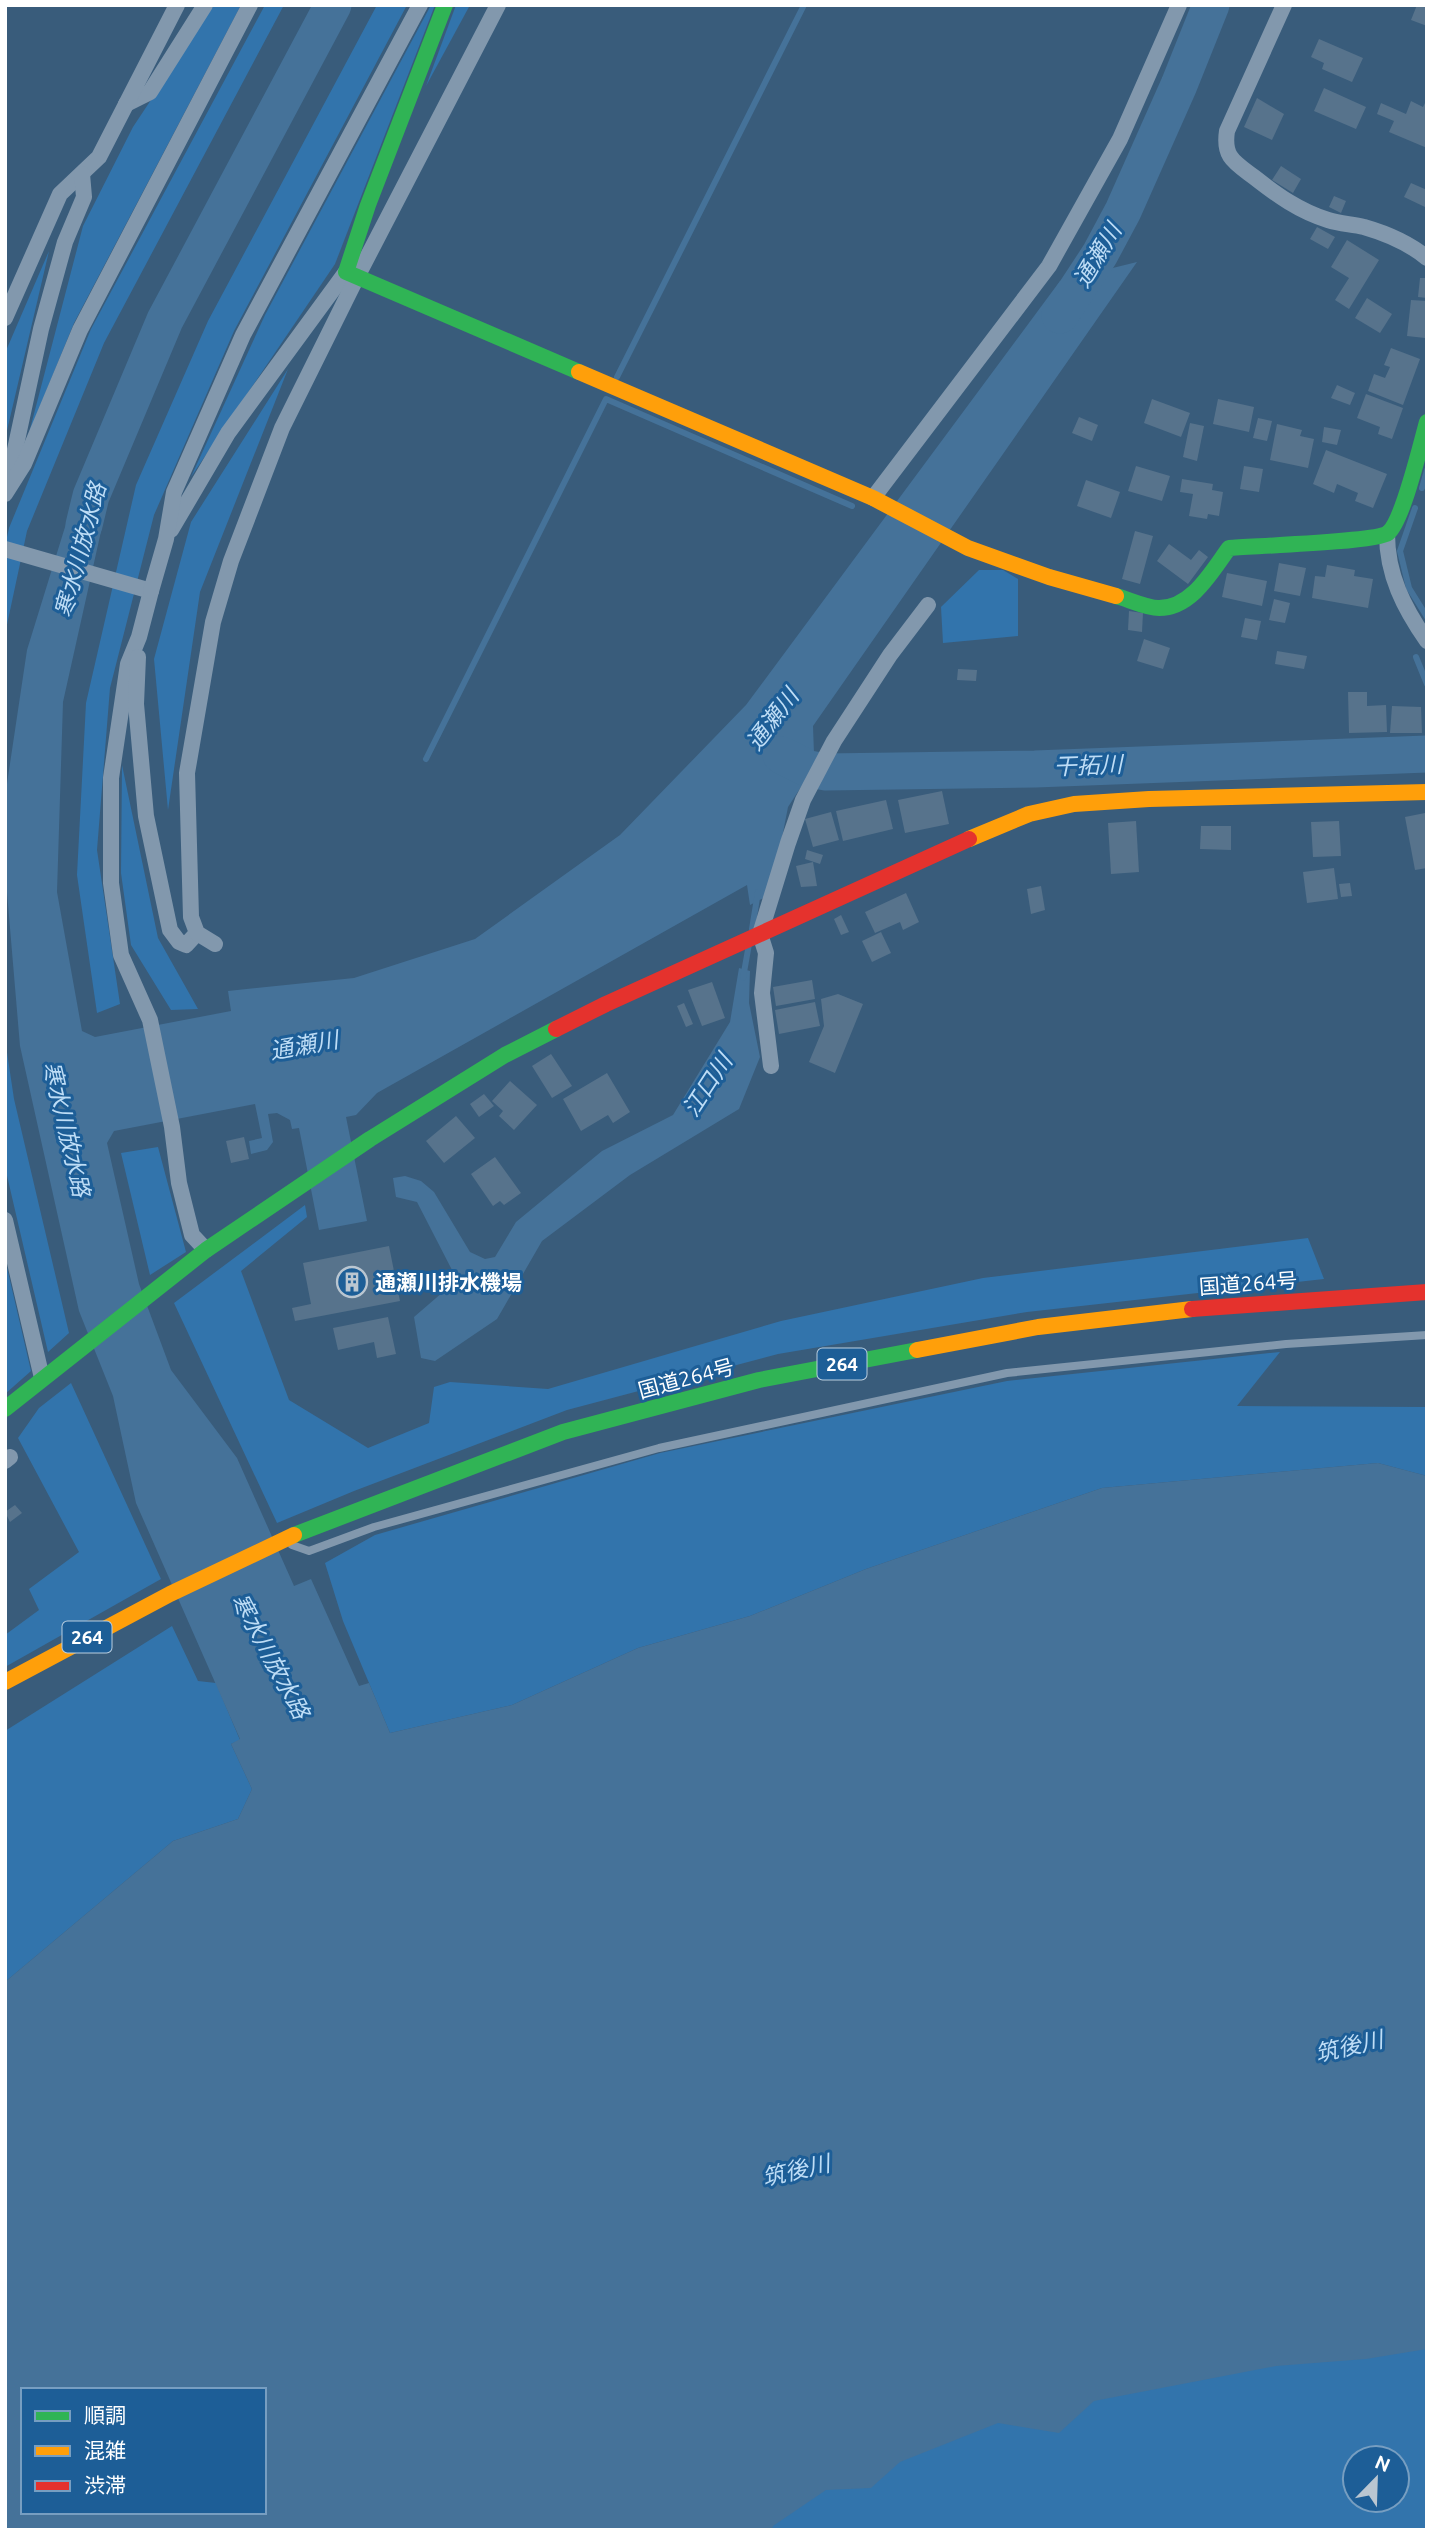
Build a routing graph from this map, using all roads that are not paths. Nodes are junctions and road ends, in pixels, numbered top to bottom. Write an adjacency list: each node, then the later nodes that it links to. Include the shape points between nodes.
1 (177, 5): 9 (street)
2 (205, 5): 9 (street, via 150,92)
3 (250, 5): 15 (street, via 80,330 24,464)
4 (420, 5): 18 (street, via 243,335 174,492)
5 (445, 5): 12 (main road, via 368,205)
6 (498, 5): 12 (street)
7 (1179, 5): 16 (street, via 1120,139 1049,266)
8 (1284, 5): 11 (street, via 1227,131 1227,155 1303,210 1380,232)
9 (126, 104): 10 (street, via 99,157)
10 (82, 174): 13 (street, via 60,194); 15 (street, via 84,197 65,242 44,317)
11 (1427, 258)
12 (352, 274): 16 (main road); 18 (street, via 228,433); 25 (street, via 282,428 213,622 187,773 191,917)
13 (5, 318)
14 (1427, 422): 17 (main road, via 1405,496)
15 (5, 494)
16 (876, 499): 17 (main road, via 982,554 1159,608 1180,602 1199,589 1229,548)
17 (1387, 534): 23 (street, via 1387,555 1405,610)
18 (166, 539): 20 (street)
19 (5, 549): 20 (street)
20 (147, 590): 22 (street)
21 (928, 605): 26 (street, via 834,741 803,800)
22 (139, 637): 25 (street, via 136,704 146,816 170,929 186,944); 30 (street, via 128,664 111,778 111,883 121,955 150,1020 192,1235)
23 (1427, 641)
24 (1427, 792): 26 (main road, via 1074,804 1029,814)
25 (197, 933): 27 (street)
26 (760, 934): 28 (street, via 766,953 762,993); 30 (main road, via 505,1055)
27 (215, 944)
28 (771, 1066)
29 (5, 1220): 33 (street)
30 (206, 1250): 33 (main road)
31 (1427, 1292): 35 (main road, 国道264号 / 264, via 1197,1308 1038,1327 759,1380 563,1432)
32 (1427, 1335): 35 (lane, via 1286,1344 1007,1373 659,1448 374,1527 309,1551)
33 (47, 1374): 34 (main road)
34 (5, 1409)
35 (280, 1540): 36 (main road, 国道264号 / 264)
36 (5, 1682)

